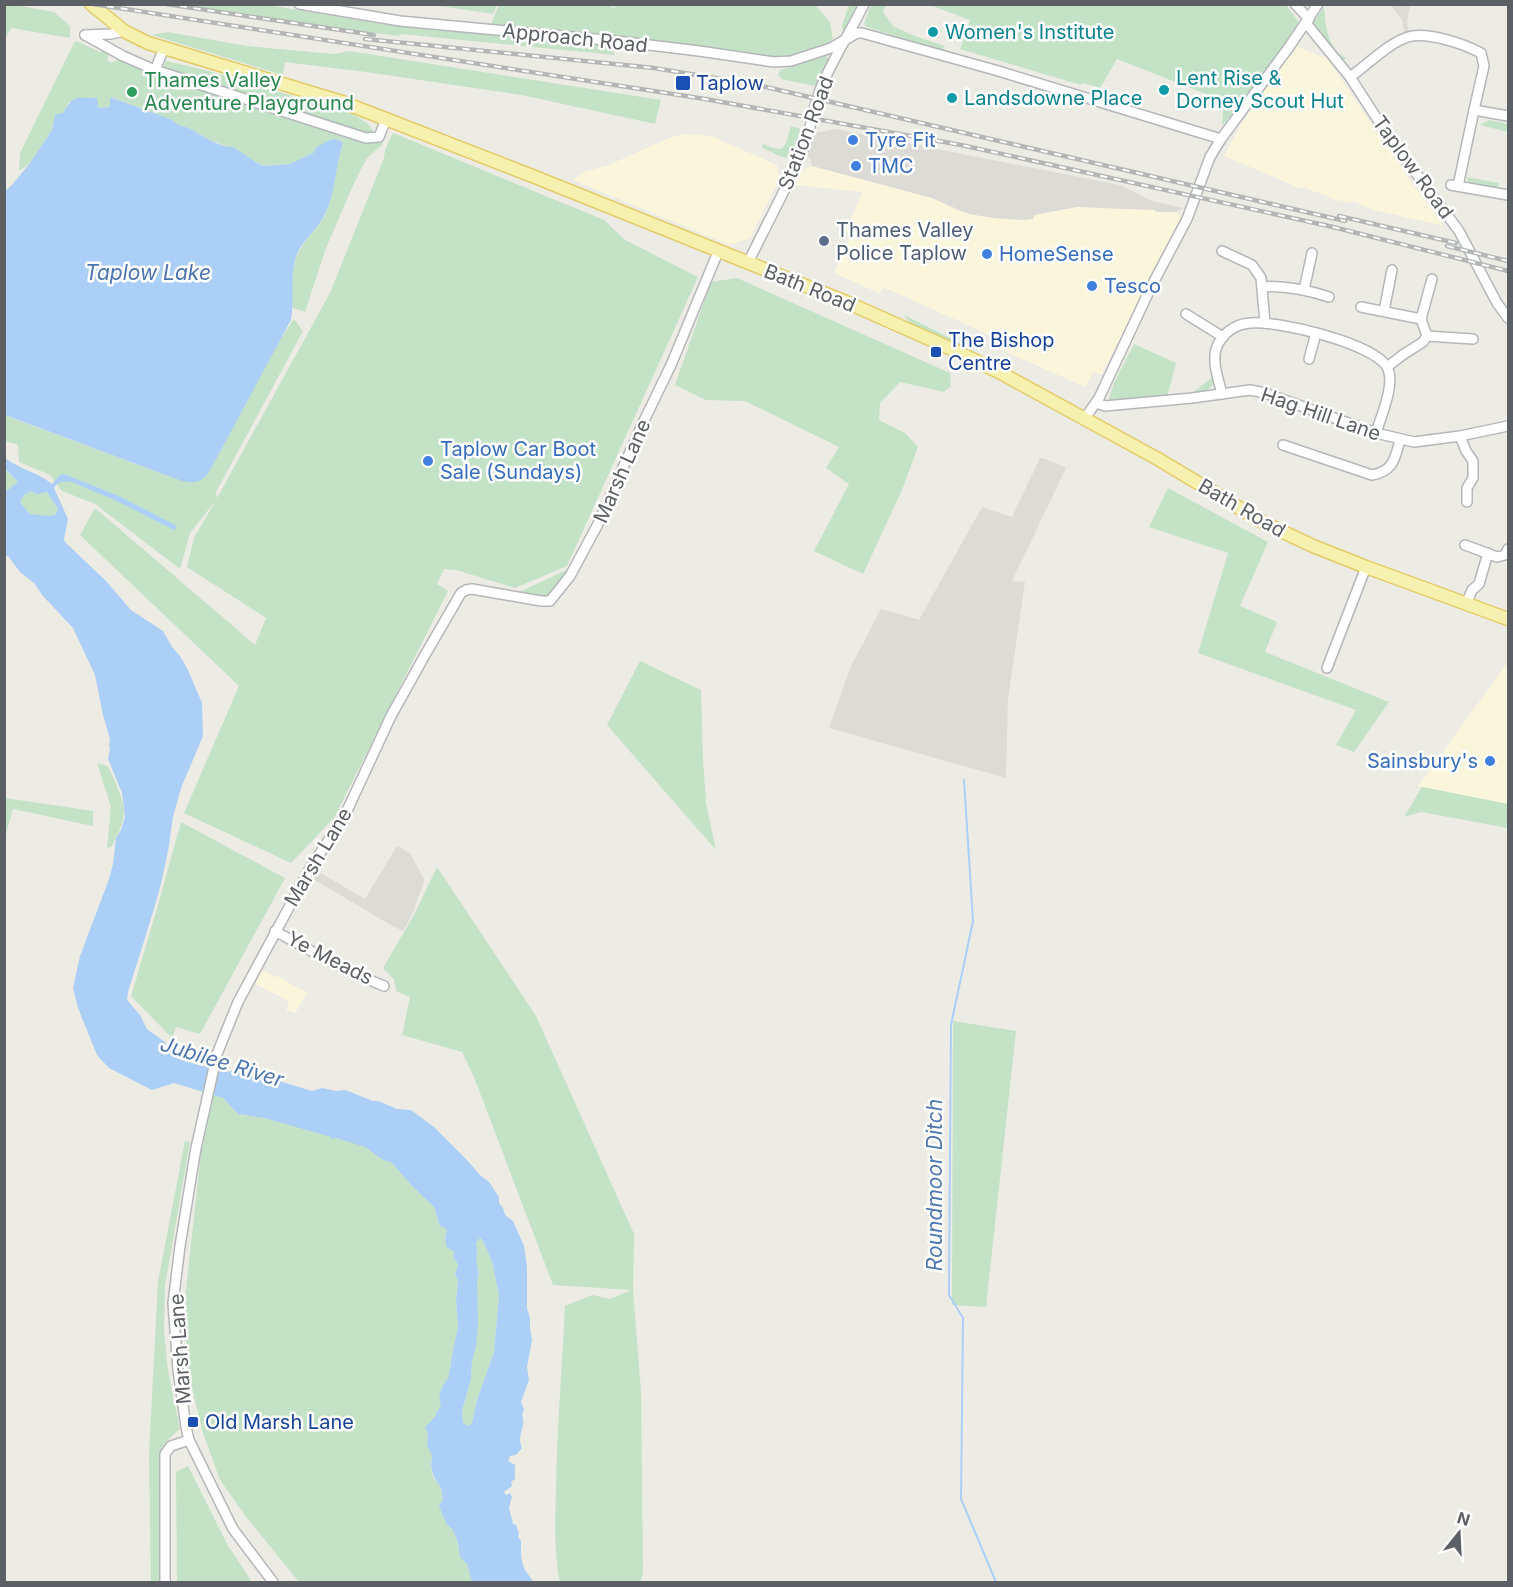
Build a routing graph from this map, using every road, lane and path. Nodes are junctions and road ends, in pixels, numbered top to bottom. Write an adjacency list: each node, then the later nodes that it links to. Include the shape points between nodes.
1 (91, 4): 7 (main road, Bath Road)
2 (299, 4): 8 (street, Approach Road, via 400,21 616,41 774,62 790,61)
3 (864, 4): 8 (street, Station Road)
4 (1295, 4): 6 (street, Taplow Road)
5 (1318, 4): 6 (street)
6 (1307, 21): 11 (street, Taplow Road); 15 (street)
7 (124, 31): 9 (main road, Bath Road); 10 (street, via 85,35)
8 (847, 39): 15 (street, Approach Road, via 857,33 876,36); 20 (street, Station Road, via 820,90 800,157)
9 (164, 48): 10 (street); 14 (main road, Bath Road)
10 (155, 70): 14 (street, via 366,138 379,137)
11 (1350, 77): 12 (street, via 1408,37 1422,35 1452,42 1481,53 1484,66); 29 (street, Taplow Road, via 1459,231)
12 (1474, 110): 13 (street); 16 (street, via 1454,185)
13 (1509, 116)
14 (386, 119): 18 (main road, Bath Road)
15 (1221, 139): 39 (street, via 1206,166 1187,219)
16 (1509, 195)
17 (1222, 251): 23 (street, via 1252,265 1262,278)
18 (718, 252): 20 (main road, Bath Road); 54 (street, Marsh Lane, via 671,365 570,576 550,601 472,589 461,593 392,716 345,815)
19 (1312, 253): 24 (street)
20 (748, 262): 40 (main road, Bath Road, via 945,345)
21 (1392, 270): 27 (street)
22 (1432, 279): 30 (street)
23 (1262, 287): 24 (street); 31 (street)
24 (1304, 290): 25 (street)
25 (1329, 297)
26 (1361, 307): 27 (street)
27 (1383, 311): 30 (street)
28 (1186, 314): 34 (street)
29 (1509, 318)
30 (1421, 319): 33 (street)
31 (1265, 323): 32 (street); 34 (street, via 1234,327)
32 (1316, 333): 36 (street); 37 (street, via 1369,352)
33 (1427, 336): 35 (street); 37 (street)
34 (1223, 337): 38 (street, via 1215,358)
35 (1473, 339)
36 (1309, 359)
37 (1387, 367): 42 (street, via 1389,390)
38 (1222, 394): 39 (street, Hag Hill Lane, via 1105,406); 42 (street, Hag Hill Lane, via 1257,391)
39 (1096, 403): 40 (street)
40 (1085, 418): 50 (main road, Bath Road, via 1266,524)
41 (1509, 426): 43 (street, Hag Hill Lane)
42 (1376, 433): 44 (street, Hag Hill Lane)
43 (1460, 436): 44 (street, Hag Hill Lane, via 1421,442); 46 (street, via 1473,461)
44 (1400, 440): 45 (street, via 1389,468 1372,475)
45 (1283, 445)
46 (1467, 502)
47 (1465, 545): 49 (street)
48 (1508, 549): 49 (street, via 1504,555)
49 (1488, 553): 51 (street, via 1479,584)
50 (1366, 567): 51 (main road, Bath Road); 53 (street)
51 (1466, 605): 52 (main road, Bath Road)
52 (1509, 619)
53 (1327, 668)
54 (275, 931): 55 (street, Ye Meads); 56 (street, Marsh Lane, via 238,1002 217,1054 180,1246 173,1304)
55 (384, 986)
56 (189, 1440): 57 (street, via 171,1446 165,1454); 58 (street, Marsh Lane, via 233,1529)
57 (165, 1582)
58 (273, 1582)

